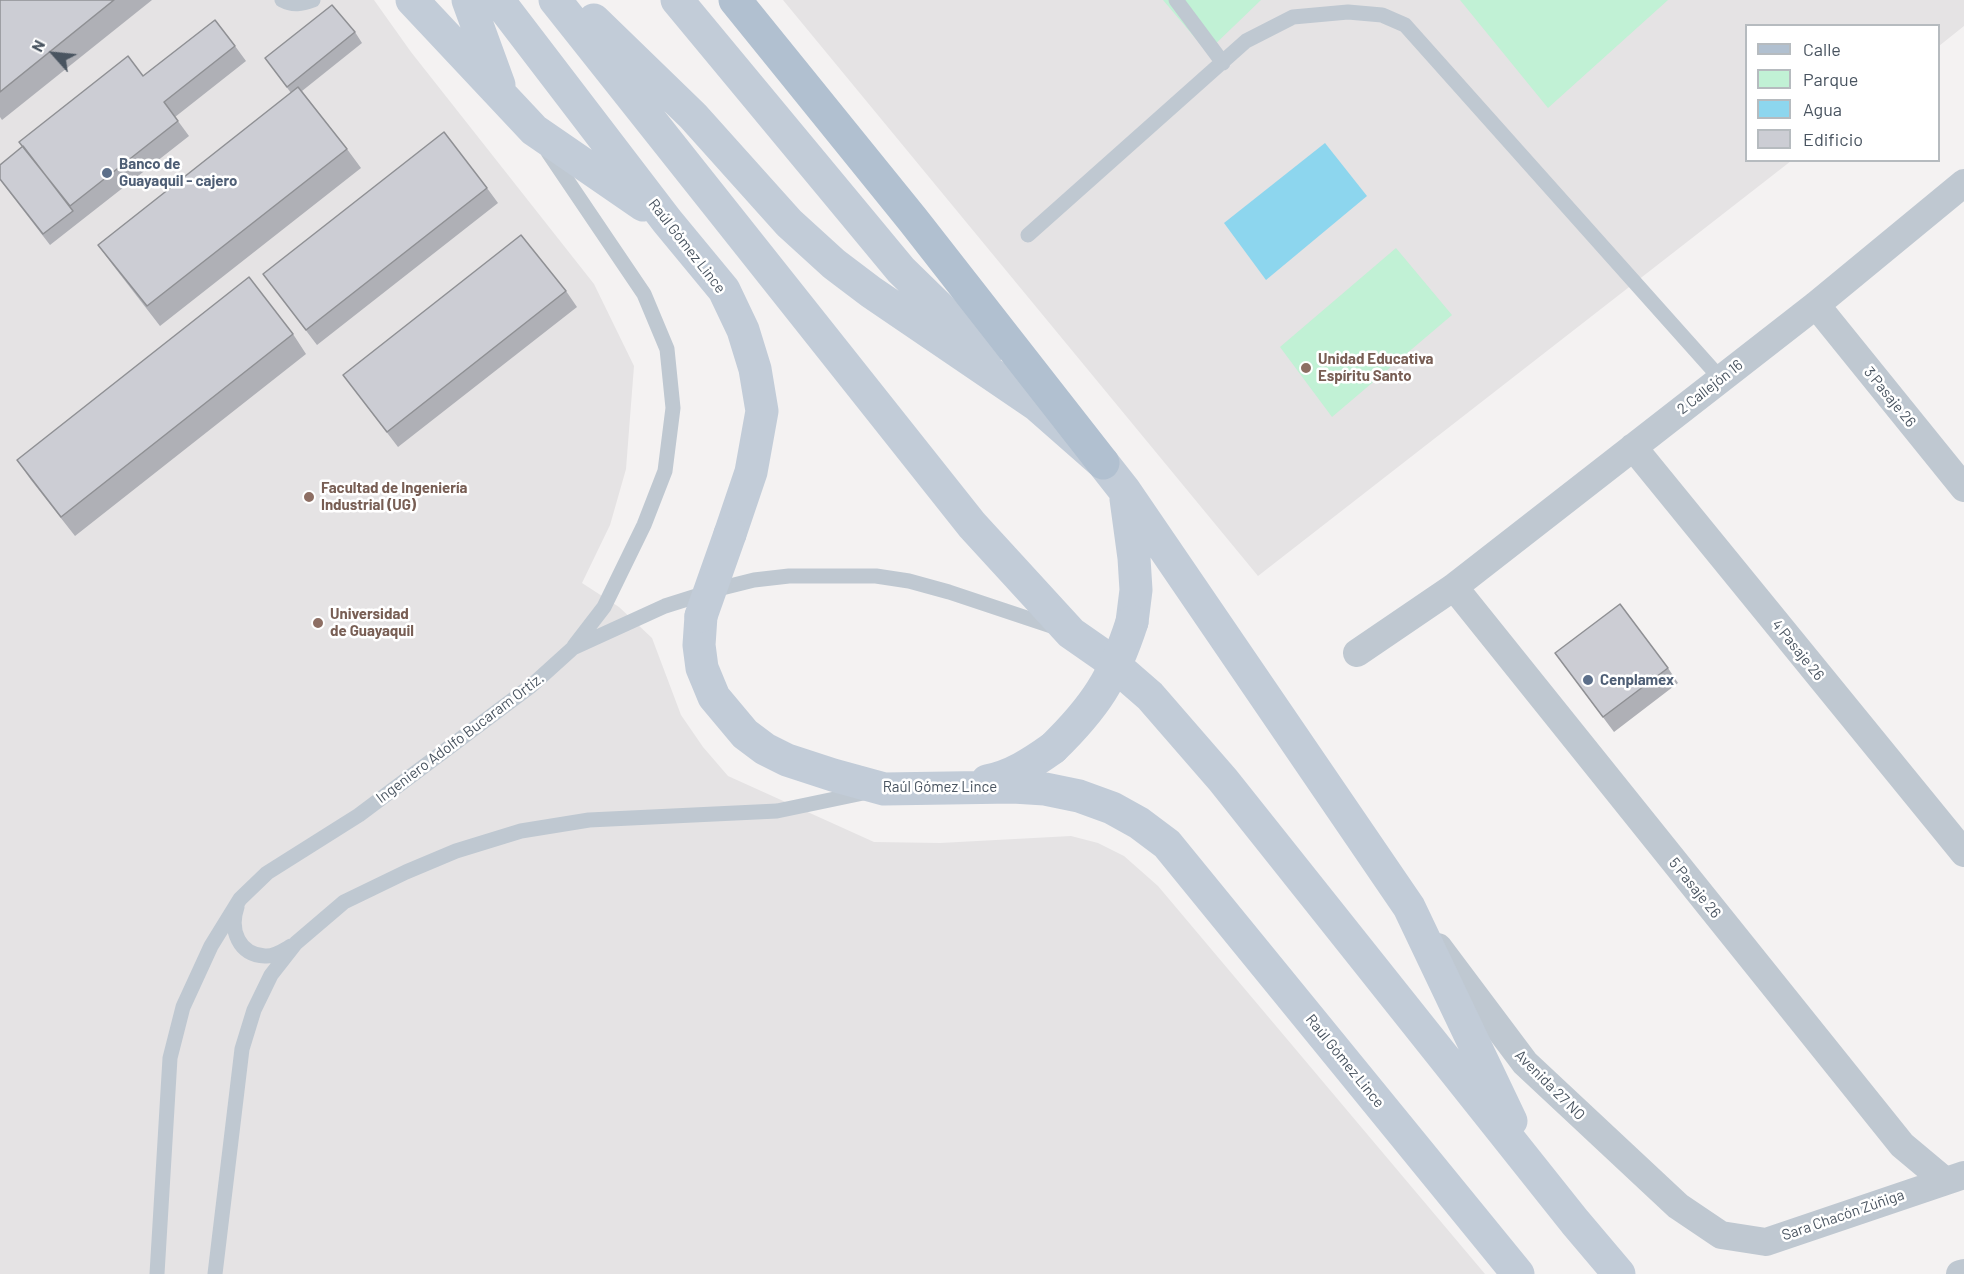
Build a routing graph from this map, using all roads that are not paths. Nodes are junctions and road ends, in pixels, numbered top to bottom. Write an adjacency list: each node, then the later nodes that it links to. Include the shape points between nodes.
1 (282, 0): 2 (lane, via 303,4)
2 (313, 0)
3 (412, 0): 12 (main road)
4 (468, 0): 12 (main road)
5 (498, 0): 15 (main road, Raúl Gómez Lince)
6 (555, 0): 25 (main road, via 972,525)
7 (573, 0): 19 (main road, via 693,116 789,223 834,264)
8 (677, 0): 19 (main road, via 901,270)
9 (735, 0): 21 (main road)
10 (1176, 0): 11 (lane)
11 (1222, 63): 16 (lane); 18 (lane, via 1246,41 1293,17 1348,12 1382,15 1405,25)
12 (504, 99): 13 (main road)
13 (534, 130): 15 (main road); 26 (lane, via 644,294 667,349 673,408 664,471 644,525 604,607)
14 (1964, 183): 17 (street, 2 Callejón 16)
15 (666, 221): 29 (main road, Raúl Gómez Lince, bridge, via 723,290 743,330 762,411 751,472 701,616 702,668 714,697 745,734 765,749 833,776)
16 (1028, 235)
17 (1816, 306): 18 (street, 2 Callejón 16); 22 (street, 3 Pasaje 26)
18 (1721, 379): 20 (street, 2 Callejón 16)
19 (1037, 405): 21 (main road)
20 (1632, 447): 24 (street, 2 Callejón 16); 30 (street, 4 Pasaje 26)
21 (1103, 463): 23 (main road)
22 (1964, 488)
23 (1125, 491): 28 (main road, bridge, via 1136,590 1132,622 1107,684 1085,715 1053,748 1027,766 997,779); 32 (main road)
24 (1454, 587): 27 (street, 2 Callejón 16); 34 (street, 5 Pasaje 26, via 1902,1145)
25 (1071, 633): 26 (lane, Ingeniero Adolfo Bucaram Ortiz., via 909,581 876,576 789,576 754,580 688,599); 35 (main road, via 1150,696 1223,780)
26 (573, 648): 31 (lane, Ingeniero Adolfo Bucaram Ortiz., via 531,686 359,815 267,873)
27 (1357, 654)
28 (956, 787): 29 (main road, Raúl Gómez Lince); 39 (main road, Raúl Gómez Lince, via 1045,789 1079,796 1112,808 1167,844)
29 (884, 789): 33 (lane, via 777,811 589,820 521,831 456,851 354,897)
30 (1964, 854)
31 (240, 899): 33 (lane, via 233,917 239,944 267,957); 37 (lane, Ingeniero Adolfo Bucaram Ortiz., via 211,946 188,997 170,1058)
32 (1409, 907): 35 (main road, via 1513,1124); 36 (street, Avenida 27 NO, via 1525,1063 1678,1206)
33 (296, 943): 38 (lane, via 271,975 254,1010 242,1049)
34 (1954, 1178): 36 (street, Sara Chacón Zúñiga, via 1766,1242)
35 (1575, 1222): 40 (main road)
36 (1721, 1235)
37 (157, 1274)
38 (215, 1274)
39 (1518, 1274)
40 (1619, 1274)

